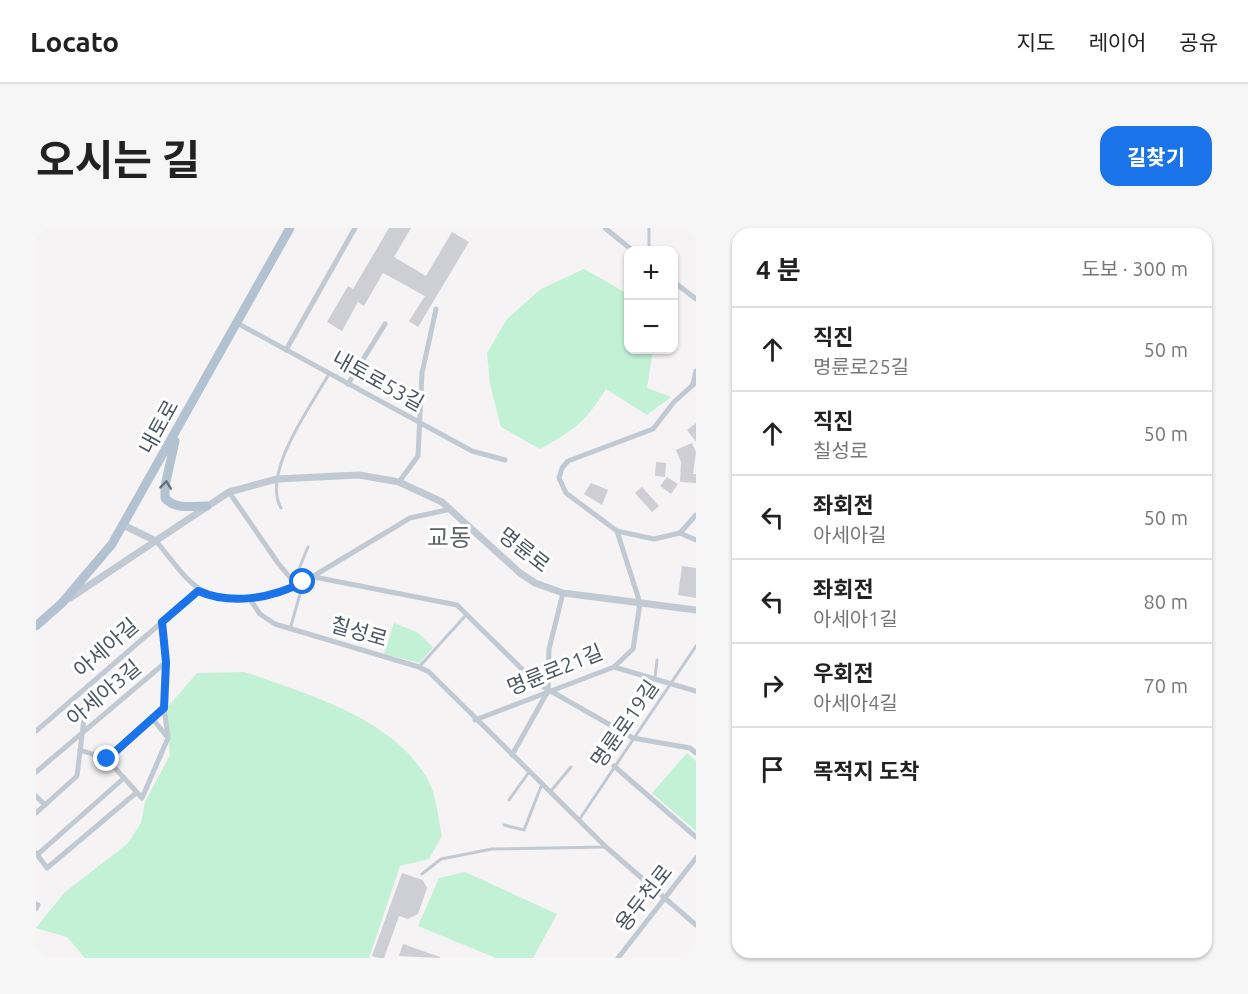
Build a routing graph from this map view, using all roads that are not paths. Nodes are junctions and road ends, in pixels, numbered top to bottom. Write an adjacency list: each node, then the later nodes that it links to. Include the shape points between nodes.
1 (290, 228): 10 (main road, 내토로)
2 (355, 228): 12 (street)
3 (606, 228): 5 (street)
4 (649, 228): 6 (lane)
5 (627, 246)
6 (649, 246)
7 (678, 285): 8 (street)
8 (696, 299)
9 (436, 309): 17 (street, via 422,373)
10 (237, 324): 12 (street, 내토로53길); 18 (main road, 내토로)
11 (385, 324): 15 (street)
12 (286, 350): 14 (street, 내토로53길)
13 (696, 371): 16 (street)
14 (329, 374): 15 (street, 내토로53길); 20 (lane, via 280,463)
15 (348, 384): 17 (street, 내토로53길)
16 (695, 384): 28 (street, via 674,402 653,429 568,461 562,468 559,482 566,493)
17 (419, 422): 19 (street, 내토로53길, via 472,452); 21 (street, via 418,456)
18 (178, 429): 23 (main road, one-way to 18, via 182,506 165,498); 27 (main road, 내토로)
19 (505, 460)
20 (277, 478): 21 (street, 명륜로, via 358,475); 22 (street, 명륜로); 24 (lane, via 276,499)
21 (399, 482): 25 (street, 명륜로)
22 (229, 492): 23 (street, 명륜로); 35 (street)
23 (207, 506): 31 (street, 명륜로)
24 (281, 508)
25 (451, 509): 33 (street, via 410,518); 37 (street, 명륜로, via 520,573)
26 (696, 515): 29 (street)
27 (123, 525): 31 (street); 39 (main road, 내토로, via 98,562)
28 (617, 531): 29 (street, via 654,539); 40 (street)
29 (680, 533): 30 (street)
30 (696, 540)
31 (156, 541): 36 (street); 39 (street, 명륜로)
32 (308, 547): 35 (lane)
33 (314, 577): 34 (street); 42 (street, via 457,605)
34 (303, 582): 35 (street); 45 (lane)
35 (295, 584): 38 (street)
36 (198, 591): 38 (street, via 226,600); 43 (street, 아세아길)
37 (563, 593): 40 (street, 명륜로); 54 (street, via 549,649)
38 (249, 598): 45 (street, 칠성로, via 268,620)
39 (62, 603): 44 (main road, 내토로)
40 (640, 603): 41 (street, 명륜로); 50 (street, 명륜로21길, via 633,649)
41 (696, 610)
42 (466, 615): 49 (lane); 54 (street)
43 (162, 622): 48 (street); 53 (street, 아세아길)
44 (36, 626)
45 (290, 629): 49 (street, 칠성로)
46 (696, 646): 52 (lane, 명륜로19길)
47 (657, 660): 51 (lane)
48 (166, 662): 56 (street); 60 (street, 아세아3길)
49 (419, 666): 58 (street, 칠성로)
50 (614, 667): 51 (street); 54 (street, 명륜로21길)
51 (655, 678): 52 (street)
52 (672, 684): 55 (street); 62 (lane, 명륜로19길)
53 (88, 686): 59 (street, 아세아길); 60 (street)
54 (548, 691): 58 (street, 명륜로21길); 62 (street); 65 (street)
55 (696, 691)
56 (164, 708): 57 (street); 61 (street)
57 (152, 718): 61 (street); 66 (street)
58 (475, 720): 65 (street, 칠성로)
59 (36, 731)
60 (83, 734): 63 (street); 69 (street, 아세아3길)
61 (168, 738): 74 (street, via 142,798)
62 (633, 738): 64 (street, via 690,748); 67 (lane, 명륜로19길)
63 (80, 750): 66 (street); 77 (street, via 75,778)
64 (696, 753)
65 (512, 755): 70 (street, 칠성로)
66 (107, 759): 71 (street)
67 (614, 766): 79 (lane, 명륜로19길); 81 (street)
68 (571, 767): 73 (lane)
69 (36, 772)
70 (529, 772): 72 (street, 칠성로); 76 (lane)
71 (124, 778): 74 (street); 83 (street)
72 (542, 784): 73 (street, 칠성로); 80 (lane, via 524,830)
73 (550, 792): 79 (street, 칠성로)
74 (136, 793): 83 (street, via 45,868)
75 (36, 796): 77 (street)
76 (509, 800)
77 (45, 805): 78 (street)
78 (36, 813)
79 (579, 820): 82 (street, 칠성로)
80 (504, 825)
81 (696, 837)
82 (606, 847): 85 (lane, via 492,849 441,859); 86 (street, 칠성로)
83 (36, 854)
84 (696, 858): 86 (street, 용두천로)
85 (422, 874)
86 (666, 898): 89 (street, 칠성로); 91 (street, 용두천로)
87 (36, 904): 88 (street)
88 (36, 909)
89 (696, 925)
90 (696, 954): 92 (street)
91 (618, 958)
92 (693, 958)

